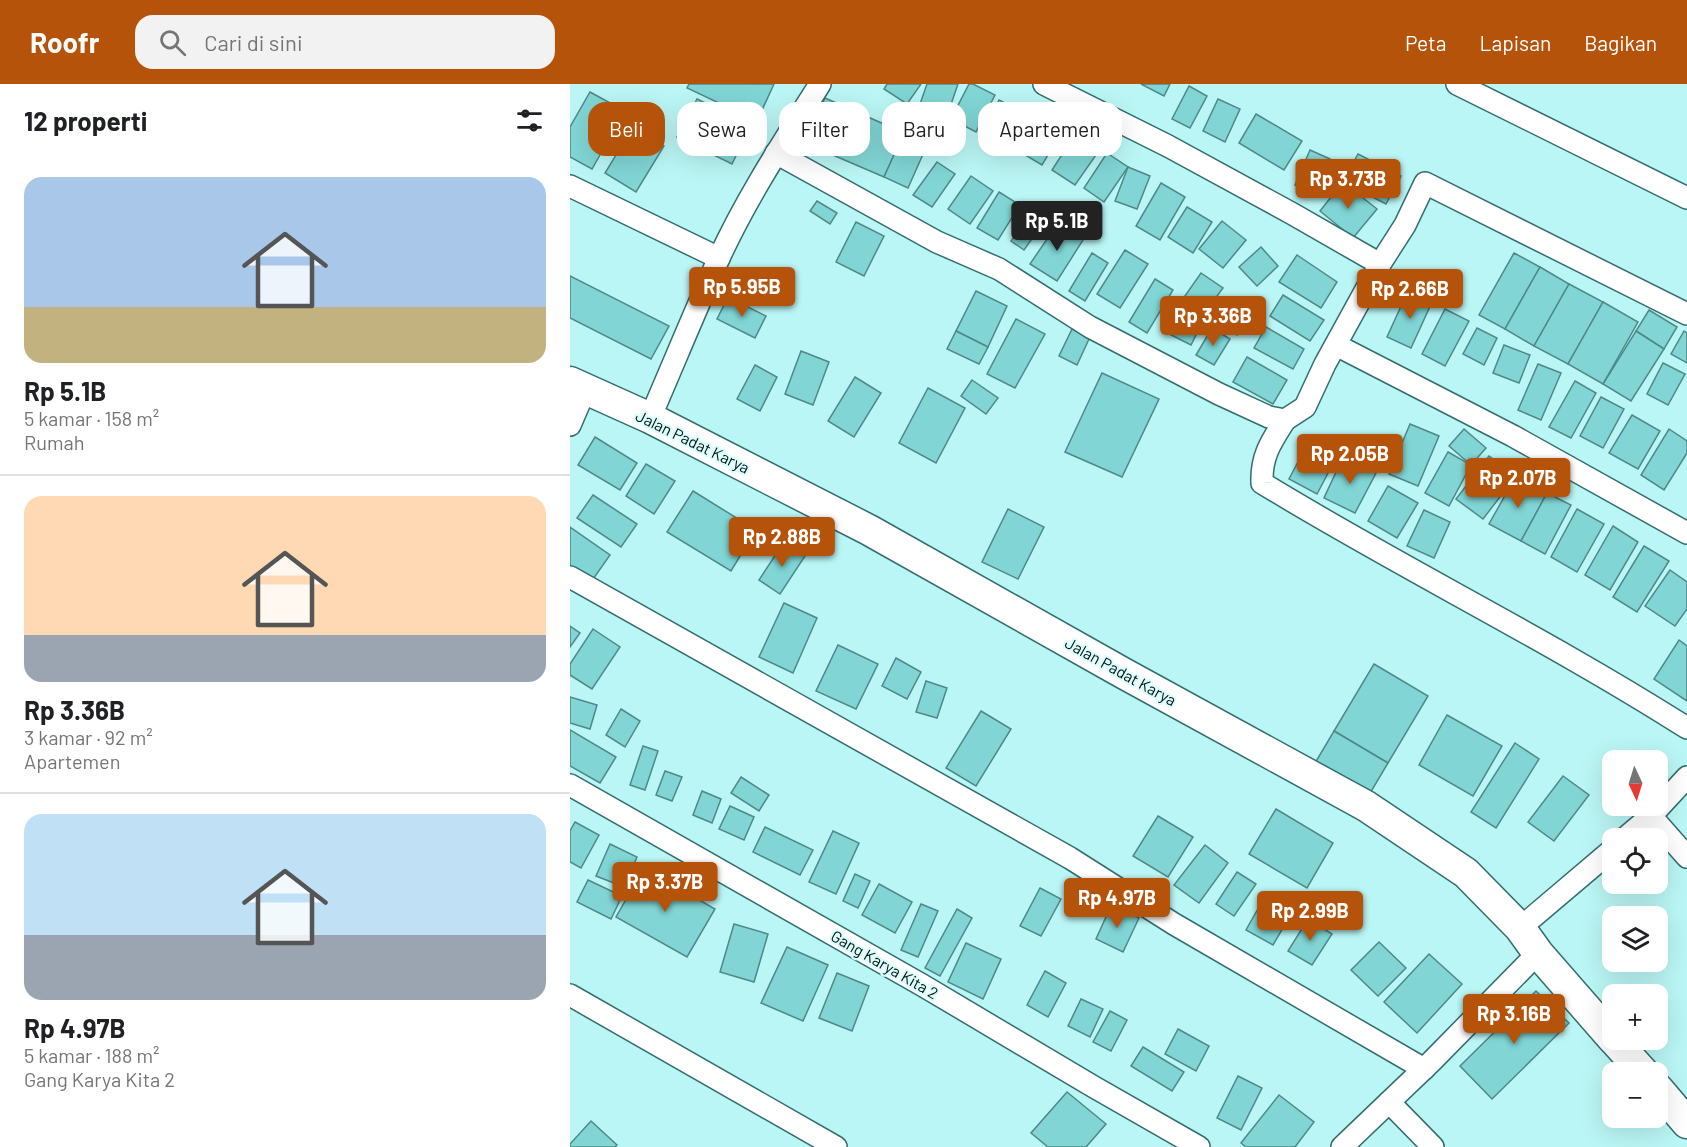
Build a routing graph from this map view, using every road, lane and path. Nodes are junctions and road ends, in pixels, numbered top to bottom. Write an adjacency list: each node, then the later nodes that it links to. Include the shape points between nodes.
1 (820, 84): 4 (street)
2 (1044, 84): 8 (street, via 1167,146)
3 (1457, 84): 6 (street)
4 (776, 153): 7 (street); 13 (street, via 937,243 999,269 1090,327 1219,394 1269,417)
5 (570, 186): 7 (street)
6 (1687, 198)
7 (719, 258): 12 (street)
8 (1380, 264): 9 (street, via 1425,183); 10 (street)
9 (1687, 314)
10 (1336, 345): 13 (street, via 1305,407); 15 (street, via 1513,436)
11 (578, 386): 12 (street, Jalan Padat Karya); 14 (street)
12 (650, 418): 25 (street, Jalan Padat Karya, via 869,530 1366,806 1466,873)
13 (1286, 420): 17 (street, via 1268,450 1262,483 1329,525 1557,649)
14 (570, 425)
15 (1687, 533)
16 (570, 577): 31 (street, via 1070,858 1174,924)
17 (1687, 728)
18 (1687, 777): 20 (street)
19 (570, 785): 36 (street, Gang Karya Kita 2)
20 (1668, 798)
21 (1651, 816): 22 (street); 23 (street)
22 (1637, 828)
23 (1687, 857)
24 (1602, 858): 25 (street)
25 (1520, 928): 26 (street, Jalan Padat Karya)
26 (1538, 953): 28 (street, Jalan Padat Karya); 31 (street)
27 (570, 995): 35 (street)
28 (1602, 1026)
29 (1623, 1050): 30 (street, Jalan Padat Karya)
30 (1634, 1062)
31 (1424, 1068): 33 (street)
32 (1668, 1101): 34 (street)
33 (1389, 1102): 37 (street); 38 (street)
34 (1687, 1123)
35 (836, 1147)
36 (1199, 1147)
37 (1342, 1147)
38 (1434, 1147)

